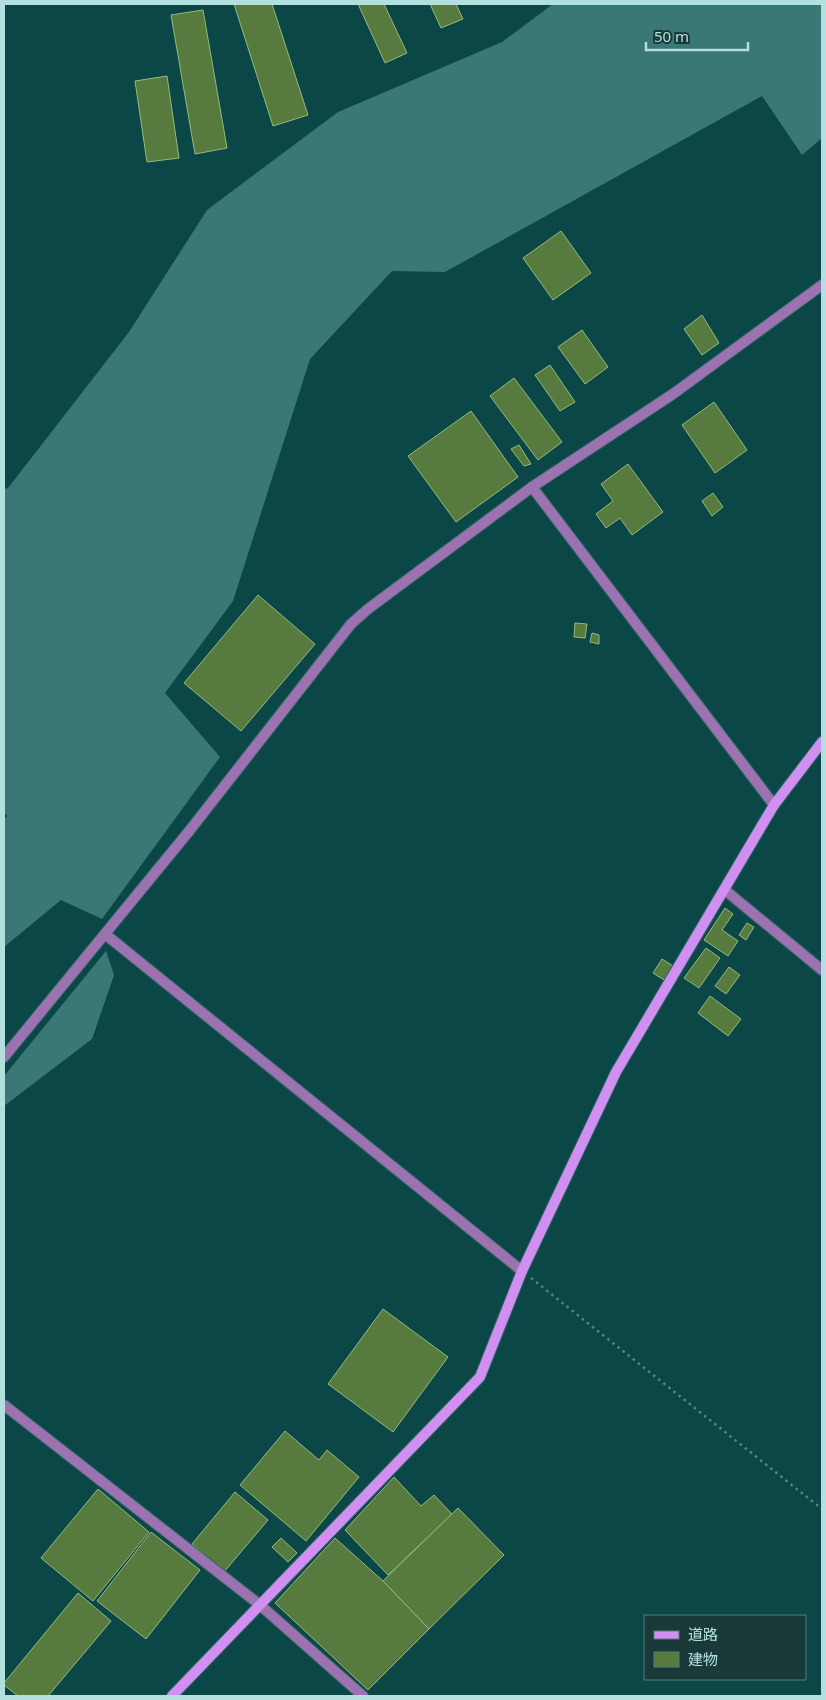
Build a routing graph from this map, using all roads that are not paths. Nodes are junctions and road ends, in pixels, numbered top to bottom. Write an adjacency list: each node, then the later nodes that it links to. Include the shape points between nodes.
1 (822, 285): 2 (street, via 673,394)
2 (532, 487): 4 (street); 6 (street, via 352,624)
3 (822, 742): 4 (street)
4 (774, 805): 5 (street)
5 (725, 890): 7 (street); 9 (street, via 616,1072)
6 (105, 934): 8 (street); 9 (street)
7 (822, 970)
8 (4, 1057)
9 (522, 1271): 11 (street, via 480,1377)
10 (4, 1405): 11 (street)
11 (260, 1605): 12 (street); 13 (street)
12 (172, 1696)
13 (363, 1696)

